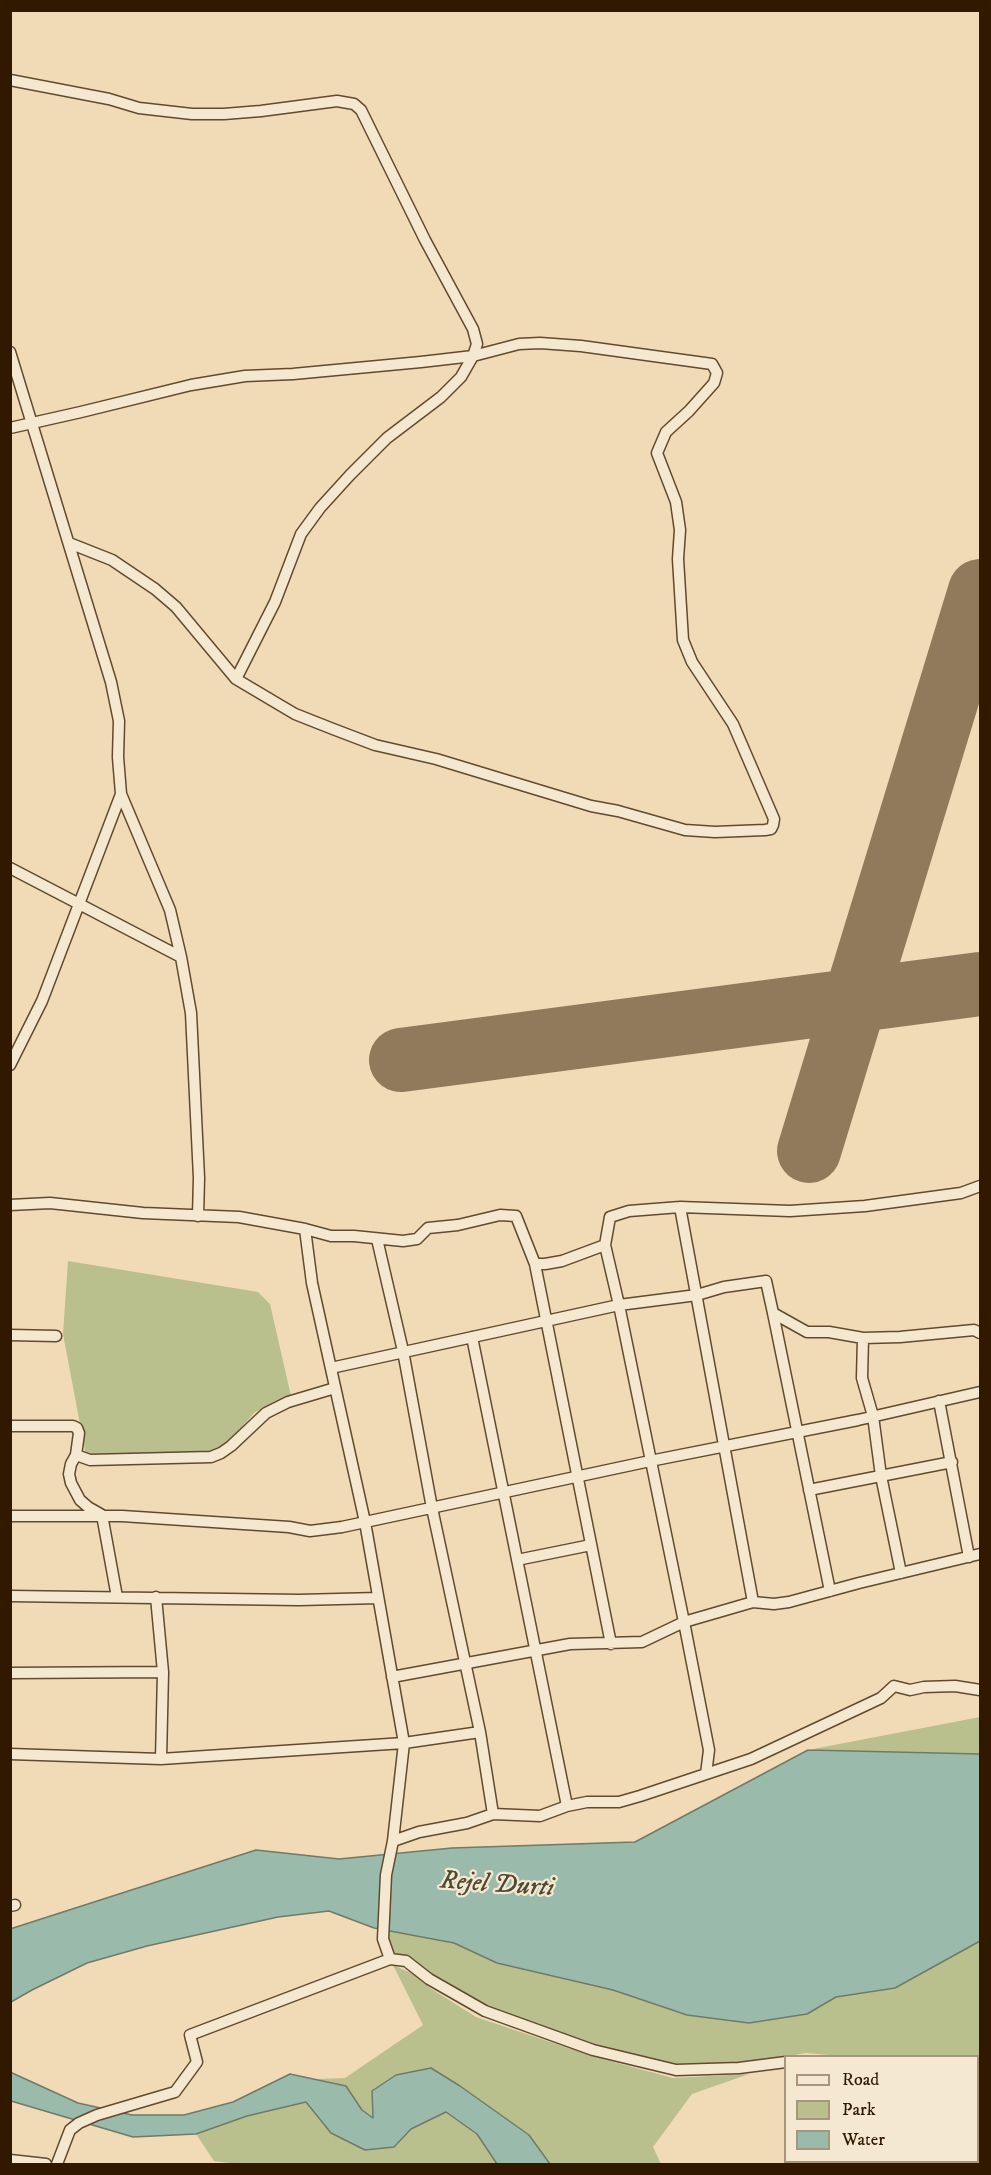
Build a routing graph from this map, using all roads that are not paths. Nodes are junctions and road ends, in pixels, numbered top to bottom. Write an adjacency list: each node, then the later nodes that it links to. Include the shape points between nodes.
1 (10, 80): 3 (street, via 138,108 183,113 224,114 337,101 354,104 361,110 473,329 477,344)
2 (10, 352): 4 (street)
3 (473, 356): 4 (street, via 245,376); 7 (street, via 461,377 441,397 387,438 320,508 301,534 275,602); 7 (street, via 519,344 540,343 712,364 717,373 714,383 666,432 657,453 676,502 680,530 683,640 692,662 733,724 774,819 771,829 684,830 591,806 436,759 375,745 295,714)
4 (32, 422): 5 (street); 6 (street)
5 (10, 428)
6 (69, 543): 7 (street, via 112,560 155,589 176,607); 8 (street, via 116,703)
7 (236, 679)
8 (121, 794): 10 (street); 11 (street, via 170,910)
9 (10, 868): 10 (street)
10 (80, 904): 11 (street); 12 (street, via 42,1001)
11 (181, 957): 16 (street, via 191,1013)
12 (10, 1065)
13 (981, 1186): 15 (street, via 961,1193 854,1207 790,1211)
14 (10, 1205): 16 (street, via 50,1203)
15 (680, 1207): 19 (street, via 629,1211 610,1217); 21 (street)
16 (198, 1216): 17 (street, via 238,1217)
17 (305, 1228): 18 (street, via 331,1236); 31 (street, via 312,1283)
18 (377, 1239): 20 (street, via 417,1239 428,1228 500,1215 516,1216); 30 (street)
19 (605, 1245): 20 (street, via 562,1261); 22 (street)
20 (535, 1264): 24 (street)
21 (697, 1295): 22 (street); 23 (street, via 766,1281); 38 (street)
22 (619, 1305): 24 (street); 40 (street)
23 (773, 1313): 29 (street, via 807,1332); 37 (street)
24 (545, 1322): 28 (street); 42 (street)
25 (981, 1333): 29 (street, via 974,1330)
26 (10, 1335): 27 (street)
27 (56, 1336)
28 (472, 1337): 30 (street); 45 (street)
29 (863, 1338): 35 (street, via 862,1378)
30 (403, 1351): 31 (street); 46 (street)
31 (331, 1368): 32 (street)
32 (335, 1388): 39 (street, via 266,1413 231,1446 211,1457 90,1460); 49 (street)
33 (981, 1392): 34 (street)
34 (939, 1401): 35 (street); 41 (street)
35 (873, 1416): 37 (street); 43 (street)
36 (10, 1426): 39 (street, via 73,1426 79,1433)
37 (798, 1431): 38 (street); 44 (street)
38 (723, 1446): 40 (street); 60 (street)
39 (76, 1455): 47 (street, via 69,1474 71,1483 80,1500)
40 (651, 1461): 42 (street); 61 (street)
41 (952, 1462): 43 (street); 52 (street)
42 (578, 1476): 45 (street); 50 (street)
43 (881, 1476): 44 (street); 54 (street)
44 (809, 1490): 55 (street)
45 (503, 1492): 46 (street); 53 (street)
46 (432, 1508): 49 (street); 64 (street)
47 (102, 1515): 48 (street); 49 (street, via 309,1530); 57 (street)
48 (10, 1516)
49 (365, 1522): 59 (street)
50 (591, 1545): 53 (street); 62 (street)
51 (981, 1554): 52 (street)
52 (969, 1557): 54 (street)
53 (517, 1560): 63 (street)
54 (901, 1573): 55 (street)
55 (830, 1591): 60 (street, via 774,1604)
56 (10, 1596): 57 (street)
57 (117, 1597): 58 (street)
58 (156, 1597): 59 (street); 65 (street)
59 (378, 1598): 67 (street)
60 (753, 1602): 61 (street)
61 (684, 1622): 62 (street, via 642,1642); 73 (street, via 709,1750)
62 (611, 1644): 63 (street, via 570,1644)
63 (536, 1650): 64 (street); 74 (street)
64 (465, 1665): 67 (street); 69 (street)
65 (163, 1672): 66 (street); 72 (street)
66 (10, 1673)
67 (392, 1677): 70 (street)
68 (981, 1690): 73 (street, via 955,1686 910,1690 894,1686 881,1698 829,1723 751,1759)
69 (480, 1731): 70 (street); 75 (street)
70 (404, 1743): 72 (street); 76 (street)
71 (10, 1754): 72 (street)
72 (161, 1759)
73 (706, 1774): 74 (street, via 625,1801)
74 (567, 1806): 75 (street, via 540,1816)
75 (493, 1814): 76 (street)
76 (393, 1841): 77 (street, via 386,1875 383,1939)
77 (390, 1959): 78 (street, via 406,1961 485,2011 593,2050 676,2070); 81 (street, via 190,2035 197,2062 175,2092 79,2123 70,2130)
78 (784, 2062)
79 (10, 2160): 80 (street)
80 (46, 2164)
81 (57, 2164)

